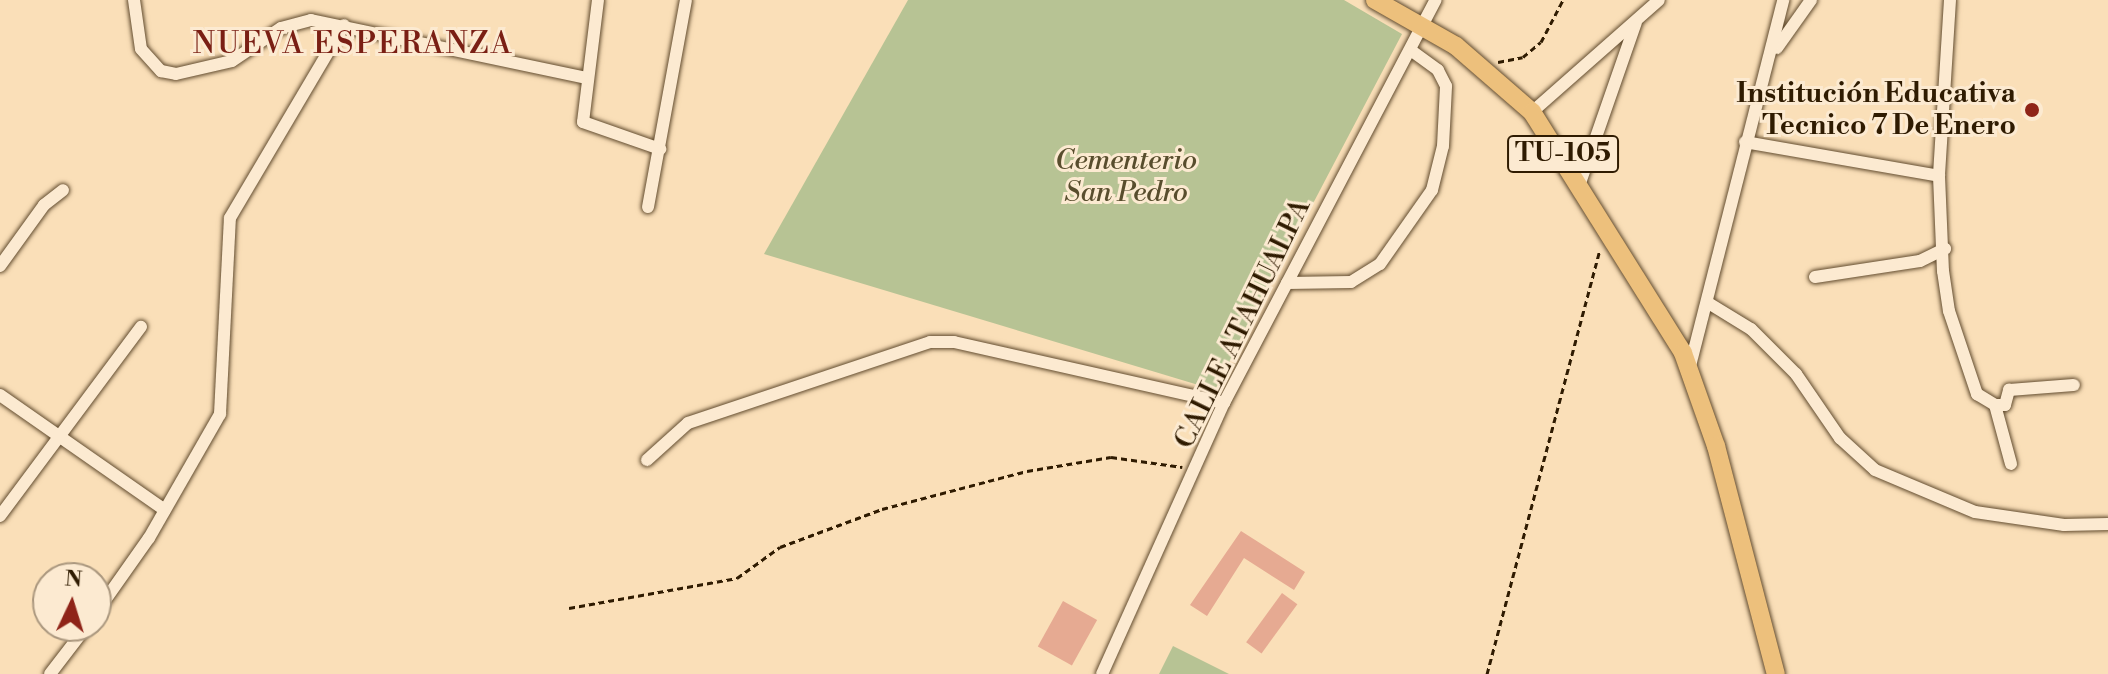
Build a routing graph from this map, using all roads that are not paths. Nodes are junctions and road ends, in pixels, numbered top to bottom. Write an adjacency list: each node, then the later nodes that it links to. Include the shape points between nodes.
1 (134, 0): 11 (street, via 141,49 161,71 176,74 232,61 295,21)
2 (598, 0): 15 (street)
3 (686, 0): 18 (street)
4 (1375, 0): 12 (main road, TU-105)
5 (1436, 0): 12 (street, CALLE ATAHUALPA)
6 (1659, 0): 10 (street)
7 (1783, 0): 14 (street)
8 (1811, 0): 14 (street)
9 (1950, 0): 19 (street)
10 (1636, 22): 16 (street); 20 (street)
11 (344, 25): 15 (street); 37 (street, via 230,218 224,249 225,392)
12 (1421, 28): 13 (street, CALLE ATAHUALPA); 16 (main road, TU-105, via 1482,65)
13 (1410, 50): 26 (street, CALLE ATAHUALPA); 26 (street, via 1438,70 1446,86 1443,146 1432,190 1380,264 1351,282)
14 (1768, 65): 17 (street)
15 (586, 78): 18 (street, via 583,122)
16 (1532, 112): 20 (main road, TU-105)
17 (1745, 142): 19 (street); 27 (street)
18 (660, 149): 22 (street)
19 (1939, 176): 23 (street)
20 (1580, 183): 29 (main road, TU-105)
21 (63, 190): 24 (street, via 44,205)
22 (648, 207)
23 (1945, 249): 25 (street, via 1920,261); 33 (street, via 1949,311 1977,394)
24 (0, 266)
25 (1815, 277)
26 (1287, 283): 32 (street, CALLE ATAHUALPA)
27 (1710, 304): 29 (street); 39 (street, via 1751,329 1796,374 1840,438 1875,470 1975,512 2064,525)
28 (141, 327): 34 (street)
29 (1690, 366): 44 (main road, TU-105)
30 (2074, 385): 33 (street, via 2009,390 2005,405)
31 (1, 398): 34 (street)
32 (1224, 403): 35 (street, via 954,342 930,342 688,423); 43 (street, CALLE ATAHUALPA)
33 (1995, 405): 36 (street)
34 (61, 437): 37 (street); 38 (street)
35 (647, 460)
36 (2011, 464)
37 (165, 510): 40 (street)
38 (0, 516)
39 (2108, 524)
40 (112, 589)
41 (75, 642): 42 (street)
42 (50, 674)
43 (1102, 674)
44 (1776, 674)

